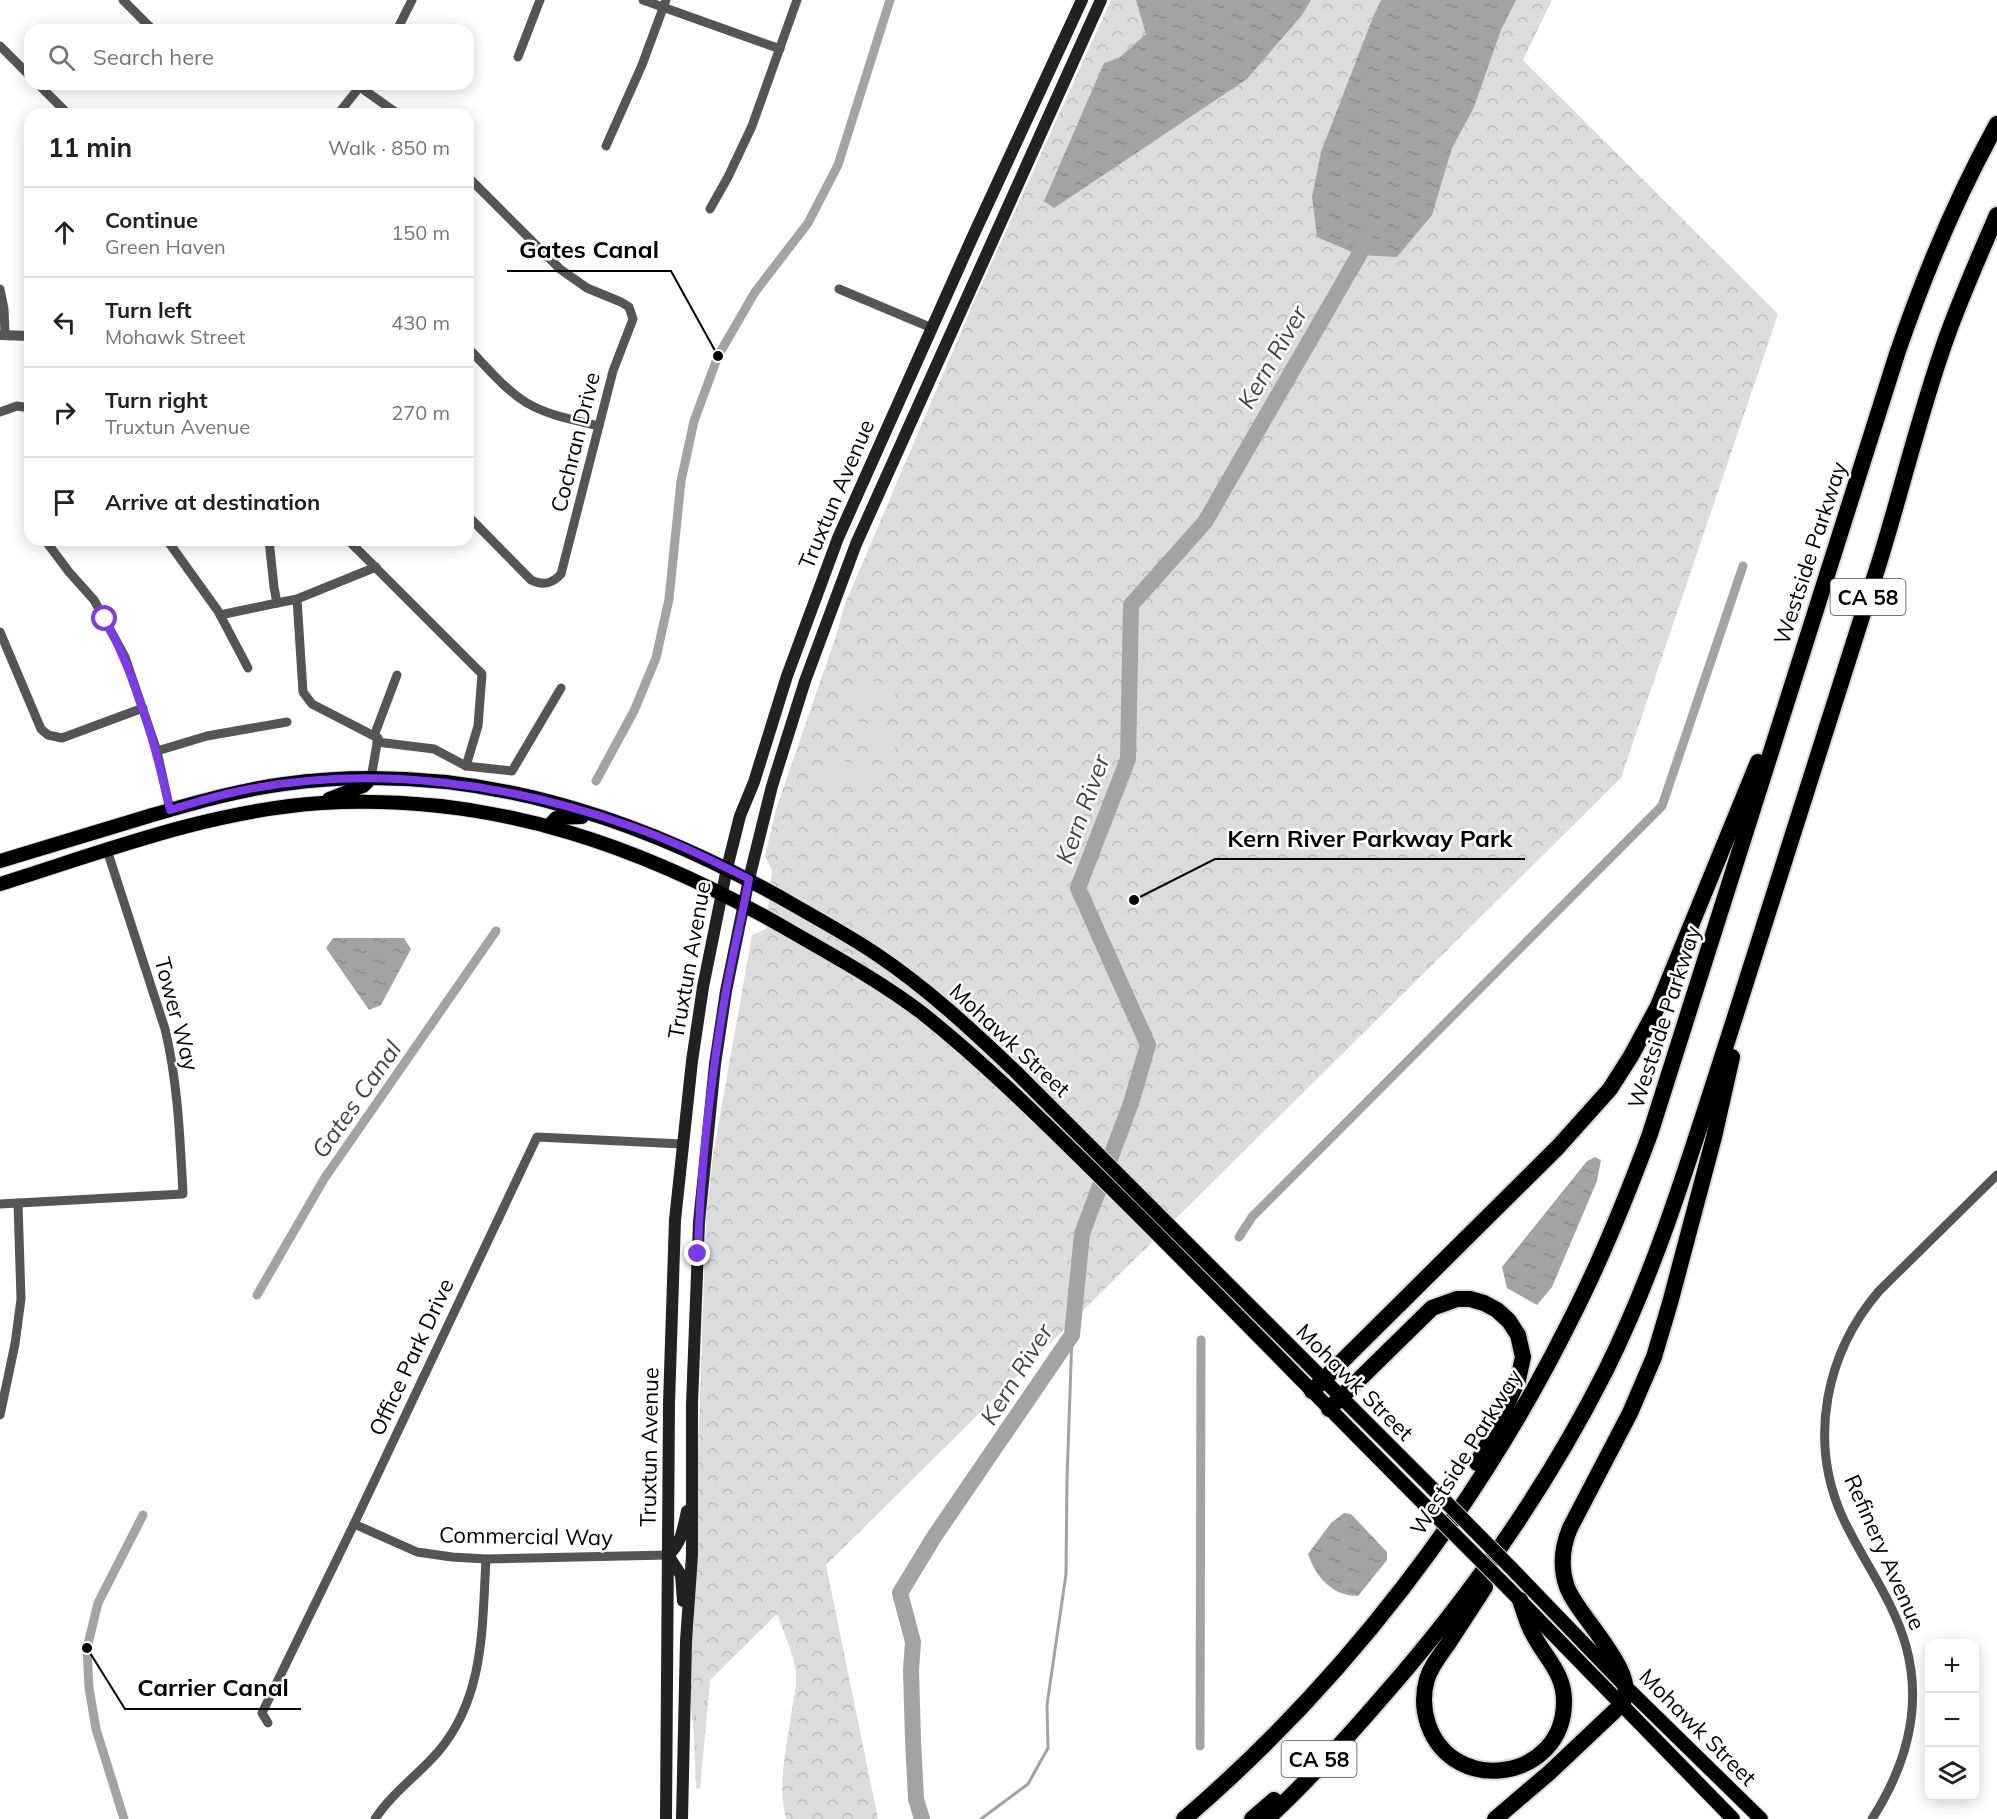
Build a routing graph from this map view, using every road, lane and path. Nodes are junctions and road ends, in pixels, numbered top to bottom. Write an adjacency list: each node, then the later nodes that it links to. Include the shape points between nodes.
1 (123, 0): 9 (street)
2 (412, 0): 10 (street)
3 (540, 0): 13 (street)
4 (643, 0): 8 (street)
5 (797, 0): 12 (street)
6 (1082, 0): 28 (main road, Truxtun Avenue)
7 (1101, 0): 32 (main road, Truxtun Avenue)
8 (665, 4): 12 (street); 22 (street)
9 (147, 24)
10 (400, 24)
11 (0, 46): 14 (street)
12 (780, 48): 24 (street, via 741,152)
13 (518, 57)
14 (24, 70)
15 (44, 90): 18 (street)
16 (358, 90): 19 (street)
17 (366, 90): 20 (street)
18 (62, 108)
19 (343, 108)
20 (390, 108)
21 (1997, 124): 46 (highway, Westside Parkway / CA 58, via 1922,281)
22 (606, 146)
23 (474, 183): 35 (street, Cochran Drive, via 560,269 587,288 628,307 633,320 613,370)
24 (710, 209)
25 (1997, 215): 70 (highway, CA 58, via 1945,342)
26 (0, 289): 29 (street)
27 (839, 289): 28 (street)
28 (932, 328): 32 (main road, via 936,339); 65 (main road, Truxtun Avenue, via 811,606 740,816)
29 (3, 334): 30 (street)
30 (24, 336)
31 (474, 354): 35 (street, via 526,402 554,415)
32 (930, 379): 66 (main road, Truxtun Avenue, via 829,612 782,751)
33 (24, 407): 34 (street)
34 (0, 412)
35 (599, 426): 36 (street, Cochran Drive, via 561,574 549,583 531,580)
36 (474, 522)
37 (50, 546): 50 (street, via 105,619 125,657)
38 (170, 546): 44 (street)
39 (270, 546): 43 (street)
40 (354, 546): 41 (street)
41 (376, 567): 42 (street); 54 (street, via 482,674 478,726)
42 (297, 598): 43 (street); 52 (street, via 303,692 312,704)
43 (277, 603): 44 (street)
44 (220, 615): 47 (street)
45 (0, 632): 50 (street, via 41,729 48,735 62,738)
46 (1802, 652): 76 (highway, via 1665,990 1621,1073 1598,1105 1558,1147); 84 (highway, Westside Parkway, via 1664,1094 1596,1269 1544,1372 1487,1468 1437,1543)
47 (248, 668)
48 (397, 675): 52 (street)
49 (561, 688): 54 (street, via 512,771)
50 (143, 708): 53 (street)
51 (287, 722): 53 (street, via 207,736)
52 (376, 739): 54 (street, via 434,749); 55 (street)
53 (156, 751): 57 (street)
54 (466, 766)
55 (371, 778): 56 (main road, via 363,786); 57 (main road, Mohawk Street, via 250,789); 58 (main road, Mohawk Street, via 478,786)
56 (319, 803): 60 (main road, Mohawk Street, via 442,805); 62 (main road, Mohawk Street, via 249,812)
57 (170, 810): 59 (main road, Mohawk Street)
58 (602, 817): 60 (main road, via 564,816); 65 (main road, Mohawk Street)
59 (139, 819): 61 (main road, Mohawk Street); 62 (main road, via 111,841)
60 (549, 826): 68 (main road, Mohawk Street, via 601,842)
61 (101, 830): 63 (main road, Mohawk Street); 64 (main road, via 95,843)
62 (107, 850): 64 (main road, Mohawk Street); 73 (street, Tower Way, via 172,1057 183,1194)
63 (0, 861)
64 (55, 866): 67 (main road, Mohawk Street)
65 (727, 868): 66 (main road, Mohawk Street); 68 (main road, Truxtun Avenue)
66 (749, 879): 69 (main road, Truxtun Avenue); 76 (main road, Mohawk Street, via 876,953 924,989 1016,1072 1161,1217)
67 (0, 884)
68 (722, 894): 69 (main road, Mohawk Street); 71 (main road, Truxtun Avenue, via 703,987)
69 (744, 904): 76 (main road, Mohawk Street, via 918,1010 970,1052); 79 (main road, Truxtun Avenue, via 715,1064 699,1222)
70 (1746, 982): 75 (highway, via 1668,1226); 86 (highway, via 1714,1137 1663,1330 1639,1395 1564,1545 1563,1571 1570,1595 1615,1660)
71 (682, 1144): 80 (street, Office Park Drive, via 537,1137); 81 (main road, Truxtun Avenue, via 675,1220)
72 (1997, 1175): 101 (street, Refinery Avenue, via 1862,1311 1848,1334 1828,1395 1825,1455 1832,1488 1892,1607 1912,1678 1911,1721 1904,1756)
73 (18, 1203): 74 (street); 78 (street, via 21,1299)
74 (0, 1204)
75 (1605, 1371): 83 (highway, via 1580,1430 1546,1492 1427,1680 1424,1703 1433,1734 1446,1752 1475,1768 1500,1771 1524,1765 1545,1749 1562,1722 1564,1702 1559,1674 1532,1633); 87 (highway, via 1553,1465 1500,1546 1449,1618)
76 (1317, 1386): 77 (main road, Mohawk Street)
77 (1335, 1403): 83 (main road, Mohawk Street, bridge, via 1434,1514); 84 (highway, via 1426,1312 1444,1302 1470,1299 1491,1306 1509,1321 1520,1342 1521,1372 1496,1431 1432,1539); 86 (main road, Mohawk Street, bridge, via 1443,1500)
78 (0, 1415)
79 (691, 1489): 81 (main road, via 680,1540); 85 (main road, Truxtun Avenue, via 692,1555)
80 (354, 1524): 82 (street, Commercial Way, via 417,1552); 90 (street, Office Park Drive, via 262,1713)
81 (668, 1555): 82 (street, Commercial Way); 85 (main road, via 681,1575); 89 (main road, Truxtun Avenue)
82 (486, 1559): 92 (street, via 478,1669 466,1708 437,1753)
83 (1520, 1600): 88 (main road, Mohawk Street)
84 (1375, 1622): 95 (highway, Westside Parkway, via 1287,1721)
85 (686, 1641): 91 (main road, Truxtun Avenue)
86 (1626, 1687): 88 (highway); 100 (main road, Mohawk Street)
87 (1383, 1696): 96 (highway, CA 58); 97 (highway, via 1330,1757)
88 (1622, 1705): 98 (highway); 99 (main road, Mohawk Street)
89 (666, 1713): 91 (main road, via 677,1734 677,1788); 93 (main road, Truxtun Avenue)
90 (268, 1723)
91 (682, 1797): 94 (main road, Truxtun Avenue)
92 (375, 1819)
93 (666, 1819)
94 (682, 1819)
95 (1184, 1819)
96 (1252, 1819)
97 (1267, 1819)
98 (1495, 1819)
99 (1733, 1819)
100 (1761, 1819)
101 (1872, 1819)

